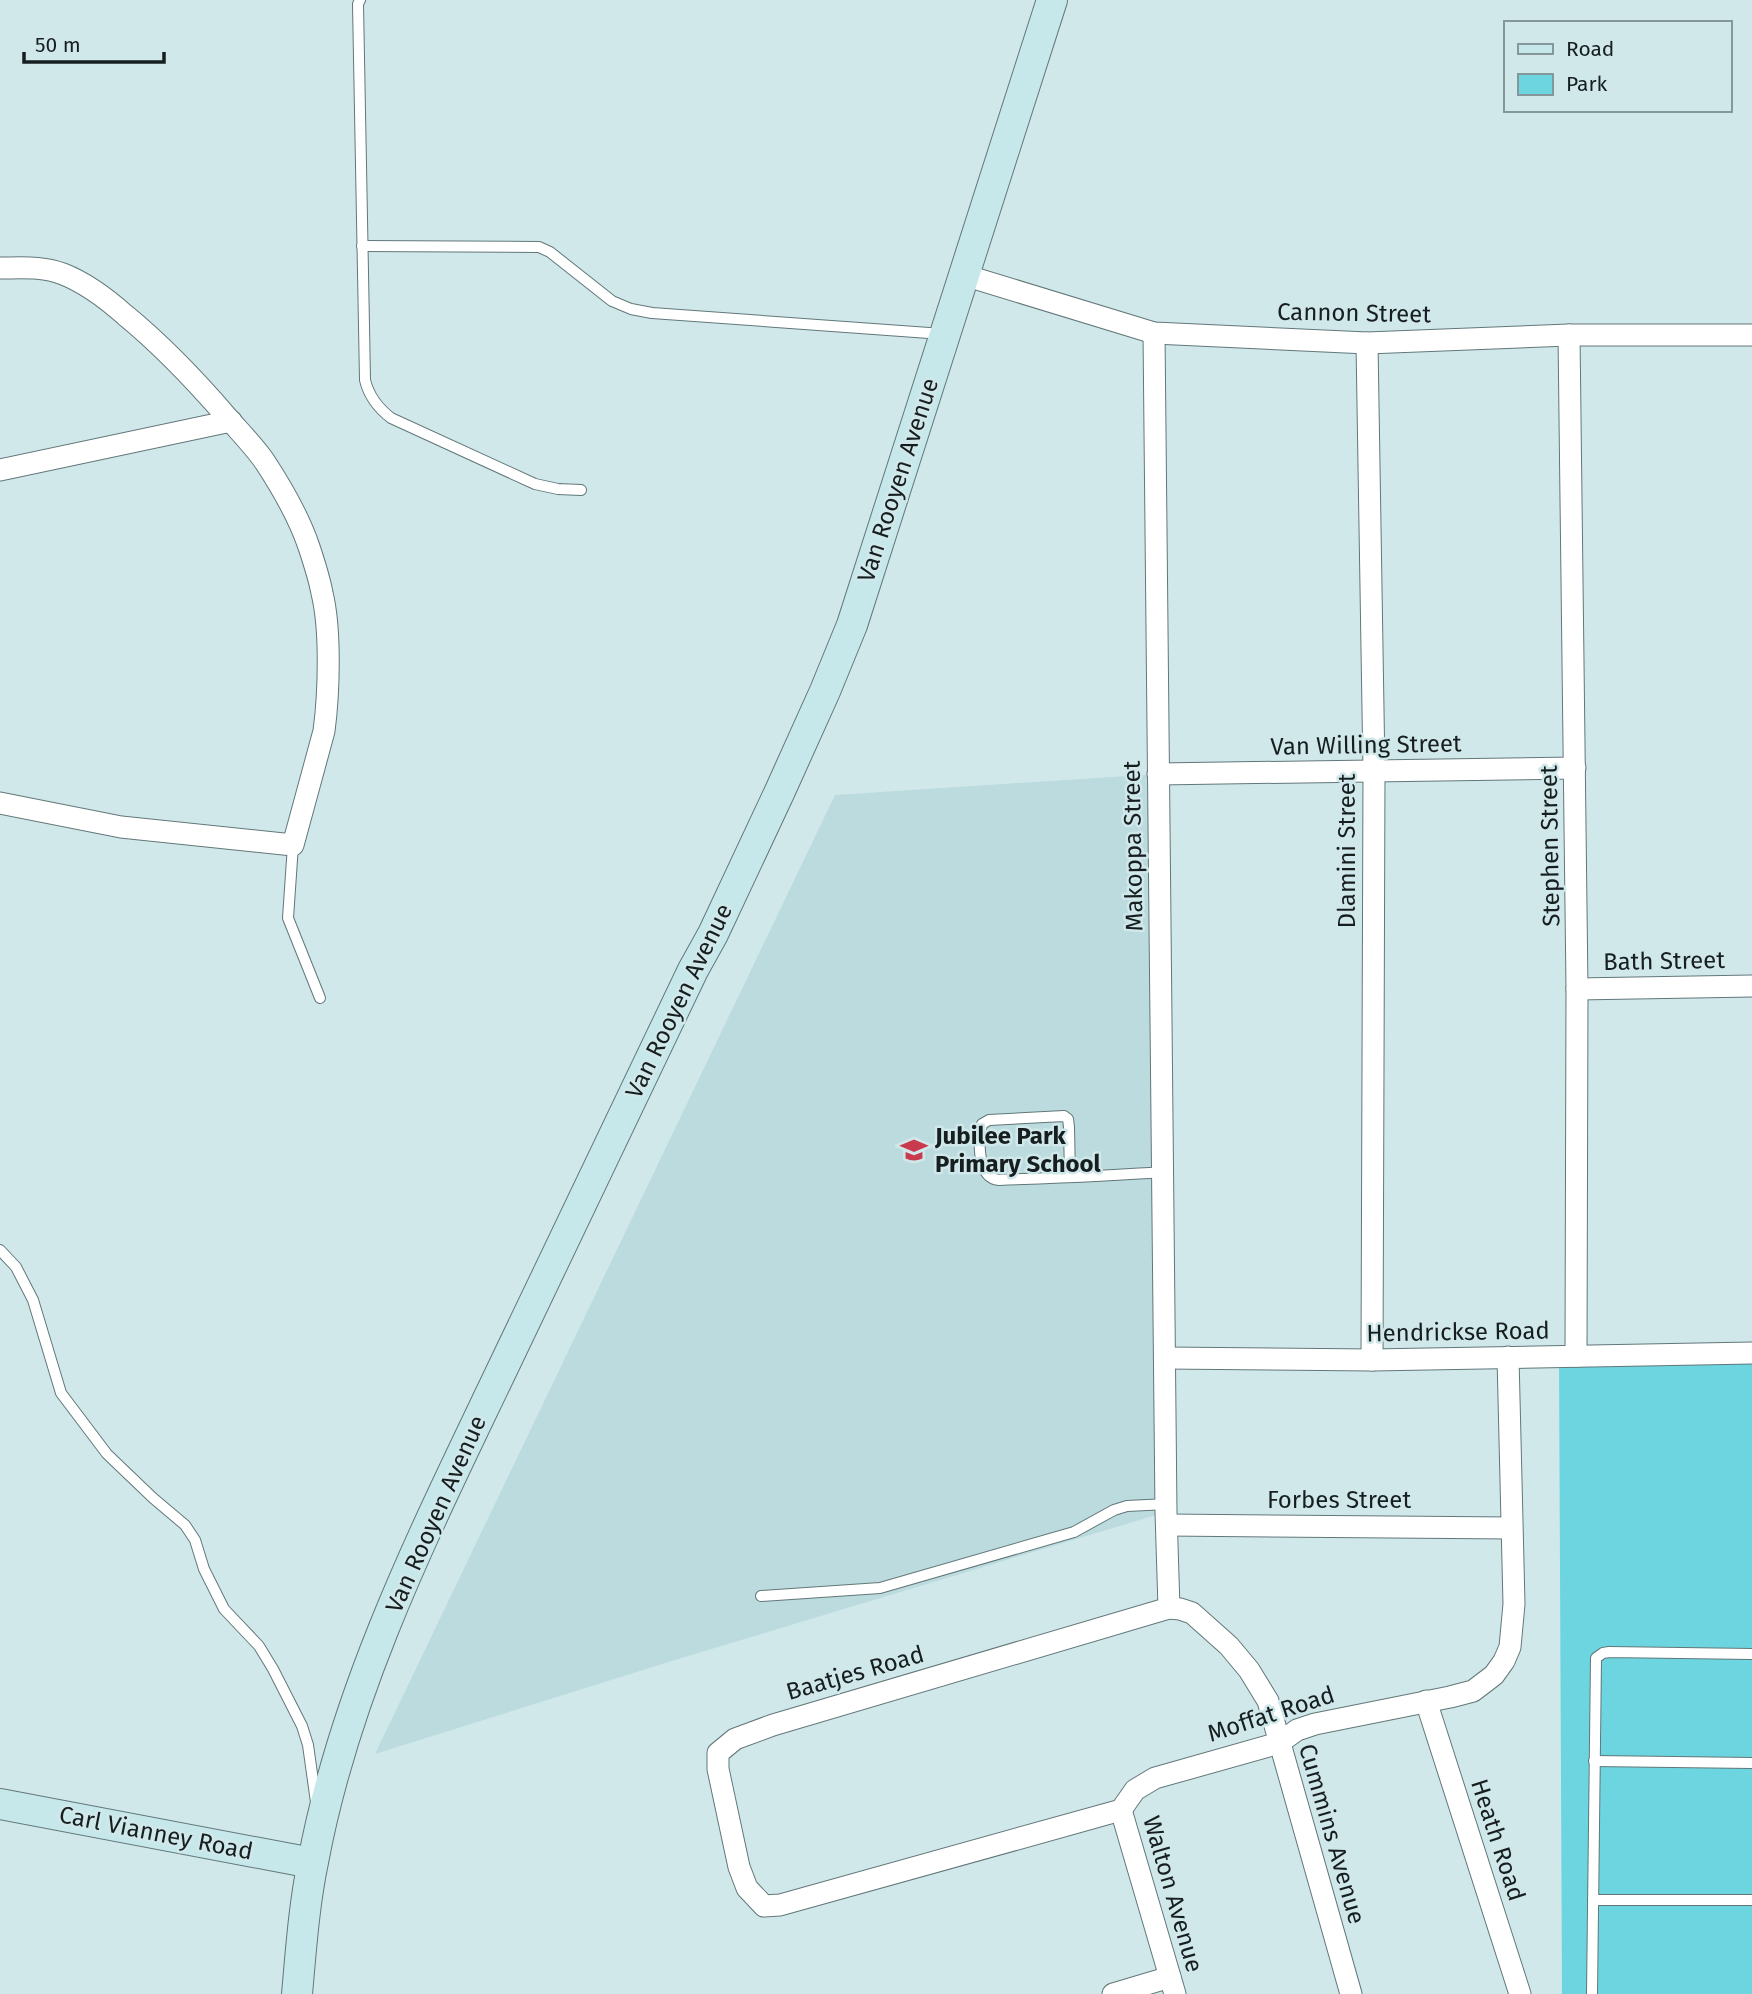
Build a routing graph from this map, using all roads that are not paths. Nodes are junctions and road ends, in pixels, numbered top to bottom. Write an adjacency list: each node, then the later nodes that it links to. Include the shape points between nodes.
1 (360, 0): 3 (lane)
2 (1052, 0): 5 (street, Van Rooyen Avenue)
3 (362, 246): 7 (lane, via 539,247 612,301 631,309); 13 (lane, via 365,380 379,409 535,484)
4 (0, 268): 11 (street, via 43,268 79,281 149,334)
5 (964, 275): 6 (street, Cannon Street); 7 (street, Van Rooyen Avenue)
6 (1154, 333): 10 (street, Cannon Street); 16 (street, Makoppa Street)
7 (945, 335): 41 (street, Van Rooyen Avenue, via 852,625 825,691 422,1536 352,1712)
8 (1569, 335): 9 (street, Cannon Street); 10 (street, Cannon Street); 14 (street, Stephen Street)
9 (1752, 335)
10 (1367, 343): 15 (street, Dlamini Street)
11 (231, 421): 12 (street); 18 (street, via 264,461 297,516 323,594 326,715)
12 (0, 470)
13 (581, 490)
14 (1575, 768): 15 (street, Van Willing Street); 20 (street, Stephen Street)
15 (1374, 771): 16 (street, Van Willing Street); 29 (street, Dlamini Street)
16 (1158, 775): 22 (street, Makoppa Street)
17 (0, 803): 18 (street, via 121,827)
18 (293, 845): 21 (lane, via 288,918)
19 (1752, 985): 20 (street, Bath Street)
20 (1577, 989): 26 (street, Stephen Street)
21 (320, 998)
22 (1163, 1172): 23 (lane); 28 (street, Makoppa Street)
23 (1070, 1177): 23 (lane, via 993,1180 982,1165 982,1124 989,1119 1059,1115 1068,1119)
24 (0, 1250): 41 (lane, via 16,1267 33,1300 61,1393 107,1454 185,1525 224,1609 259,1646 273,1669 308,1745)
25 (1752, 1353): 26 (street, Hendrickse Road)
26 (1576, 1356): 27 (street, Hendrickse Road)
27 (1508, 1357): 29 (street, Hendrickse Road); 31 (street, Moffat Road)
28 (1165, 1358): 29 (street, Hendrickse Road); 30 (street)
29 (1372, 1360)
30 (1167, 1514): 31 (street, Forbes Street); 32 (lane, via 1127,1506 1074,1532 880,1588); 33 (street)
31 (1511, 1528): 35 (street, Moffat Road, via 1514,1604 1504,1661 1474,1691)
32 (761, 1596)
33 (1169, 1608): 36 (street, Cummins Avenue, via 1192,1613 1249,1670 1268,1702); 40 (street, Baatjes Road, via 773,1725 735,1738 718,1753 739,1867 747,1888 764,1906)
34 (1752, 1654): 37 (lane, via 1609,1652 1598,1656)
35 (1426, 1701): 36 (street, Moffat Road, via 1315,1724); 49 (street, Heath Road)
36 (1279, 1743): 40 (street, Moffat Road, via 1155,1778 1135,1790); 48 (street, Cummins Avenue)
37 (1594, 1761): 38 (lane); 43 (lane)
38 (1752, 1763)
39 (0, 1804): 42 (street, Carl Vianney Road)
40 (1121, 1810): 45 (street, Walton Avenue)
41 (321, 1824): 42 (street, Van Rooyen Avenue)
42 (312, 1863): 46 (street, Van Rooyen Avenue)
43 (1593, 1900): 44 (lane); 50 (lane)
44 (1752, 1900)
45 (1173, 1986): 47 (street)
46 (297, 1994)
47 (1113, 1994)
48 (1351, 1994)
49 (1520, 1994)
50 (1592, 1994)

